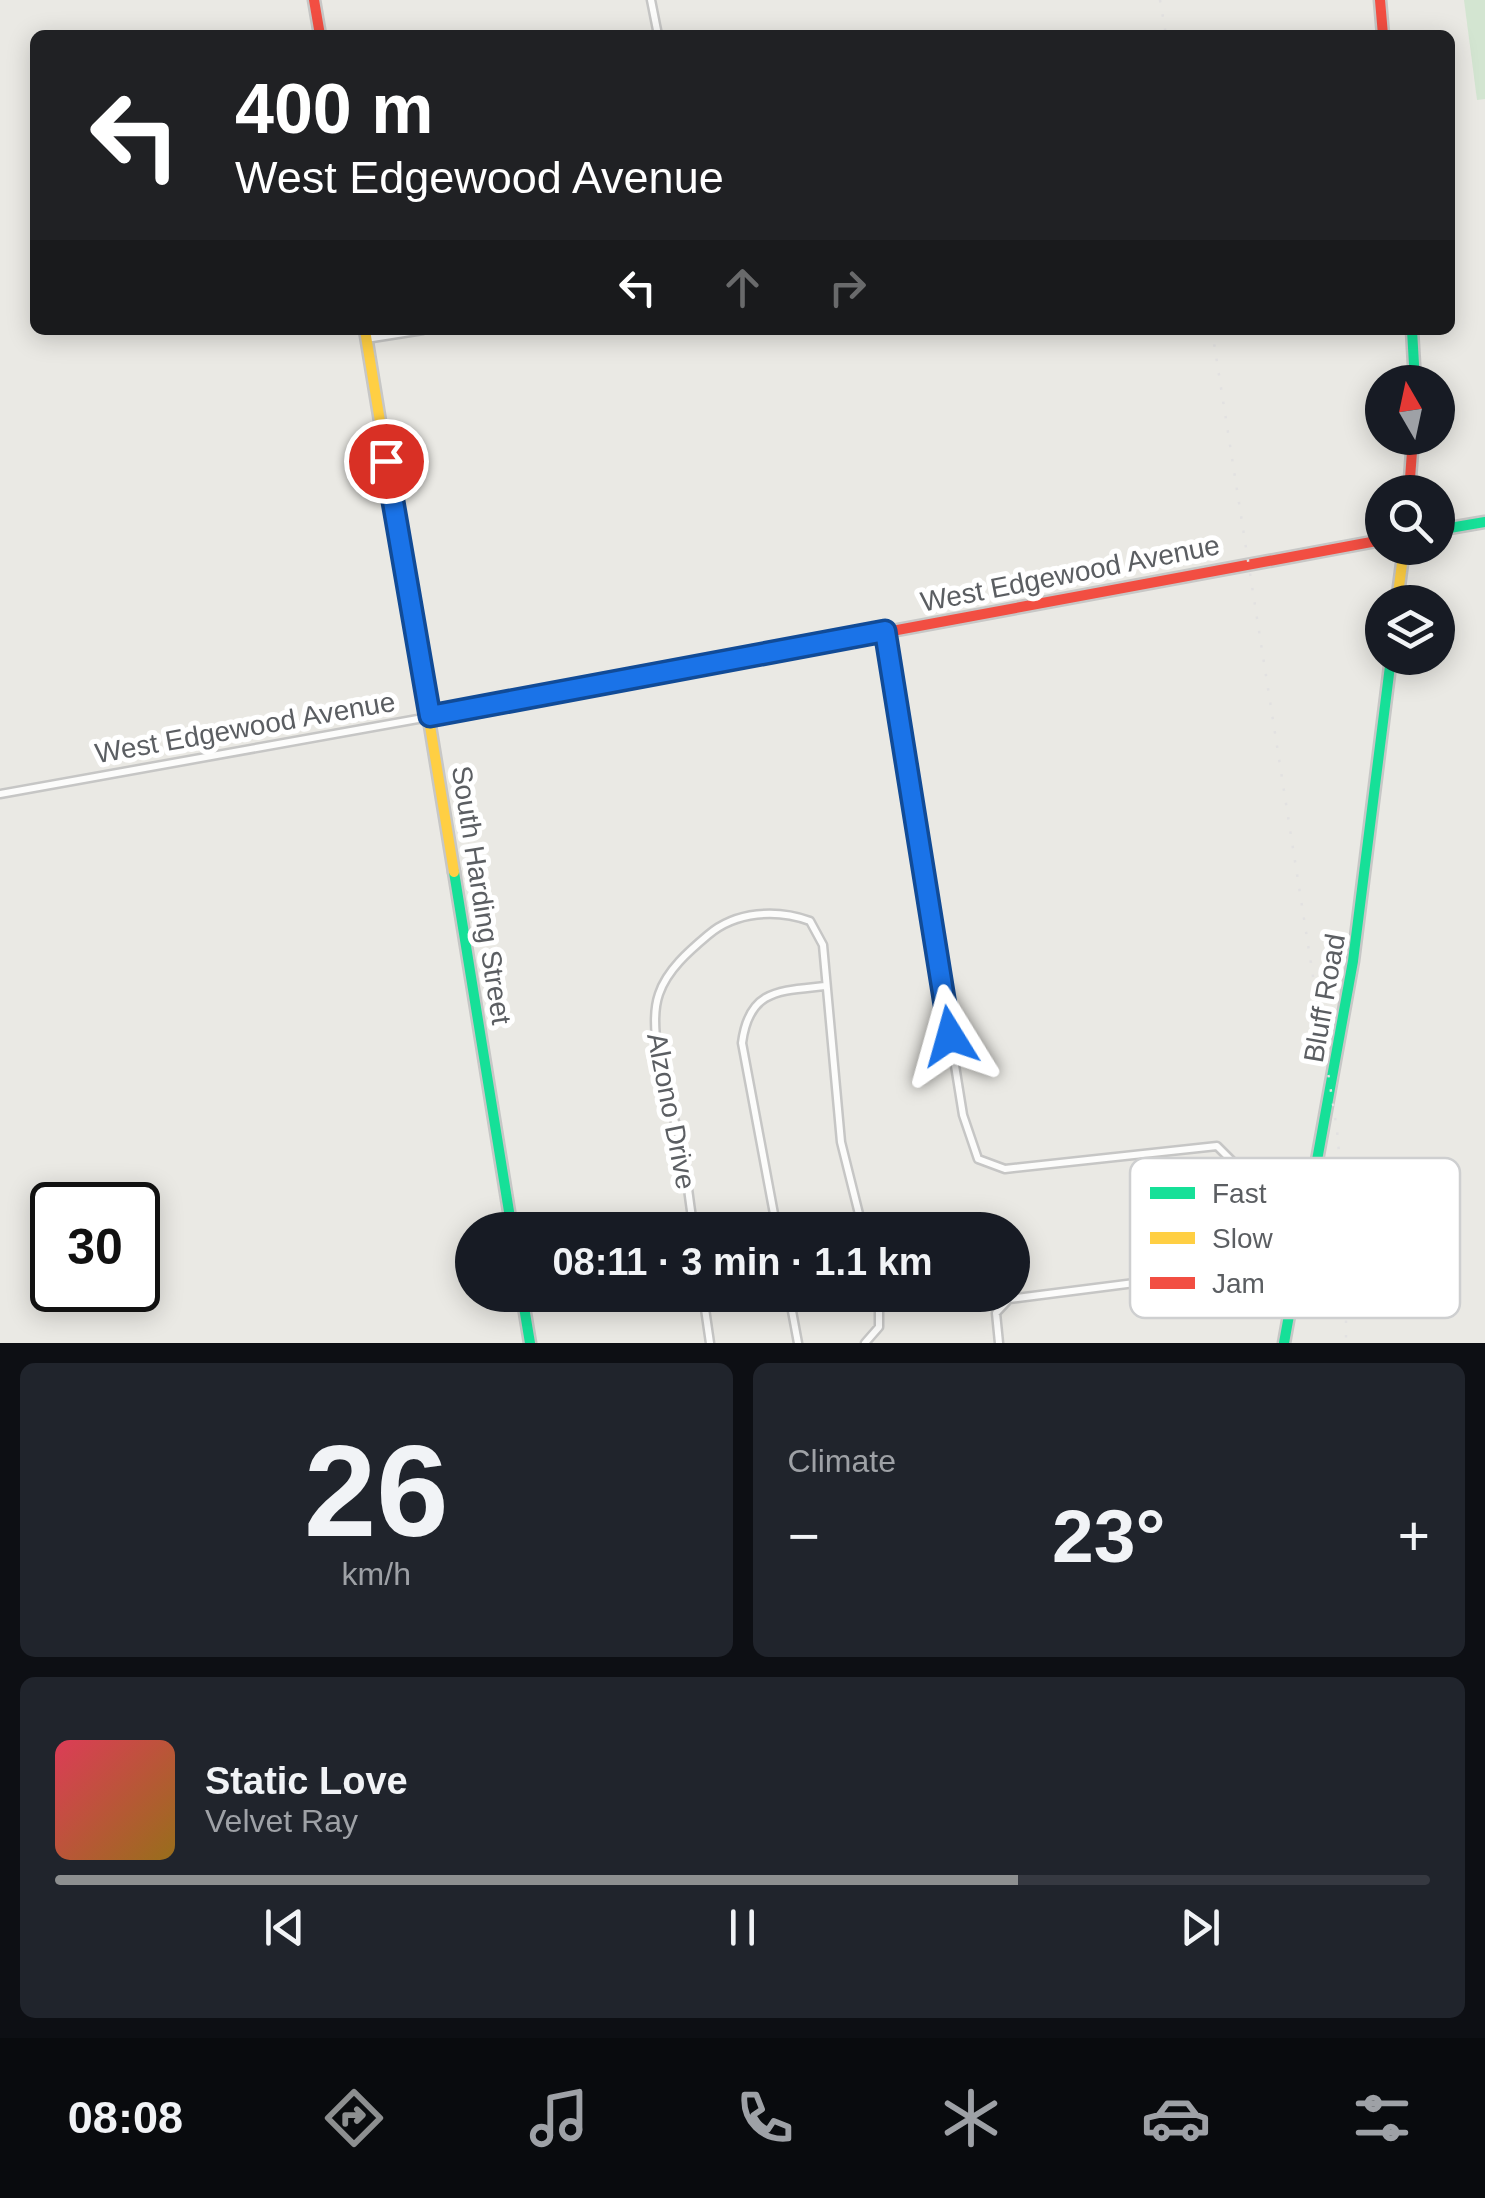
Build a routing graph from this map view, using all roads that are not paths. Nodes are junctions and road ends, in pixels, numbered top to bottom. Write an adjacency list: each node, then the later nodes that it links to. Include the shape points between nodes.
1 (314, 0): 4 (street)
2 (651, 0): 5 (street)
3 (1380, 0): 6 (street)
4 (319, 30)
5 (657, 30)
6 (1383, 30)
7 (366, 335): 15 (street, South Harding Street)
8 (1412, 335): 9 (street)
9 (1414, 365)
10 (1485, 522): 11 (street)
11 (1455, 527)
12 (1365, 543): 13 (street, West Edgewood Avenue)
13 (885, 631): 15 (street, West Edgewood Avenue); 18 (street, via 964,1118 978,1159 992,1167 1216,1146)
14 (1389, 675): 19 (street, Bluff Road, via 1353,961)
15 (430, 716): 16 (street, West Edgewood Avenue); 20 (street, South Harding Street)
16 (0, 794)
17 (825, 986): 21 (street, Alzono Drive, via 822,945 810,921 786,912 752,915 714,930 683,956 659,992 654,1024); 22 (street, via 778,991 745,1017 742,1043); 23 (street, via 841,1142)
18 (1229, 1158)
19 (1317, 1158)
20 (509, 1212)
21 (691, 1212)
22 (774, 1212)
23 (858, 1212)
24 (1130, 1284): 34 (street, via 1009,1298 996,1316)
25 (525, 1312): 30 (street)
26 (705, 1312): 31 (street)
27 (792, 1312): 32 (street)
28 (879, 1312): 33 (street, via 879,1328)
29 (1288, 1318): 35 (street, Bluff Road)
30 (530, 1343)
31 (710, 1343)
32 (798, 1343)
33 (865, 1343)
34 (999, 1343)
35 (1284, 1343)

